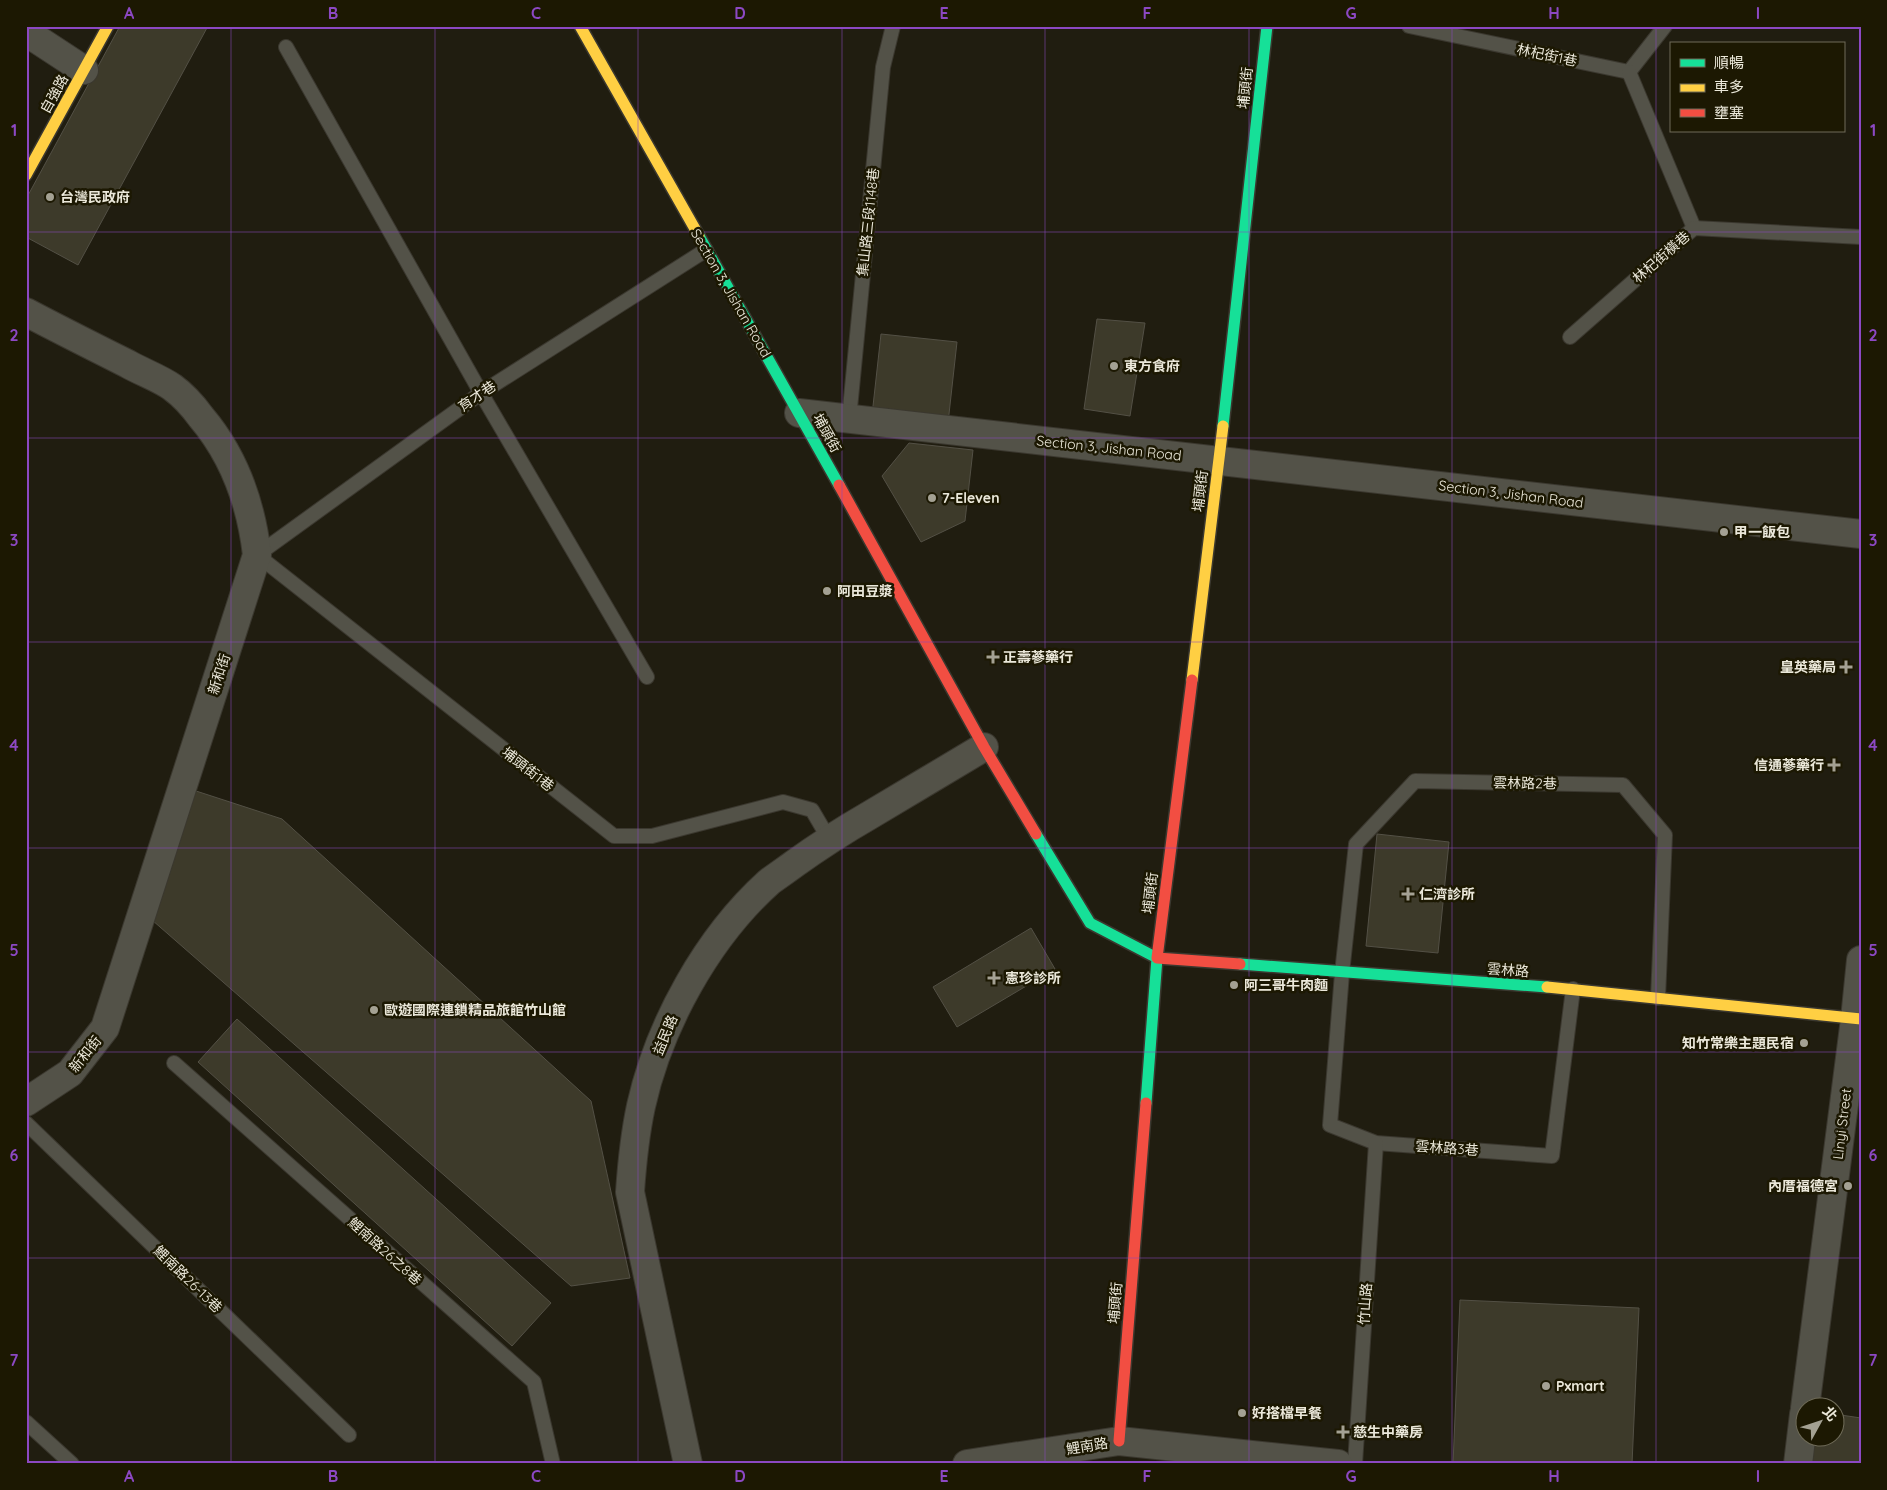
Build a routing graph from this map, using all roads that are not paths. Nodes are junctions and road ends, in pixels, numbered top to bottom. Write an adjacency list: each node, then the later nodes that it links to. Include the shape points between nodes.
1 (108, 26): 9 (street, 自強路)
2 (580, 26): 14 (street, Section 3, Jishan Road)
3 (894, 26): 19 (lane, 集山路三段1148巷, via 883,67)
4 (1267, 26): 20 (street, 埔頭街)
5 (1409, 26): 10 (lane, 林杞街1巷)
6 (1665, 26): 10 (lane)
7 (26, 32): 9 (street)
8 (286, 47): 17 (lane)
9 (84, 70): 11 (street, 自強路)
10 (1628, 72): 12 (lane)
11 (26, 175)
12 (1694, 228): 13 (lane, 林杞街橫巷); 16 (lane, 林杞街橫巷)
13 (1861, 237)
14 (706, 250): 17 (lane, 育才巷); 18 (street, Section 3, Jishan Road)
15 (26, 312): 22 (street, 新和街, via 171,387 193,407 213,430 240,479 250,512)
16 (1570, 338)
17 (481, 393): 22 (lane, 育才巷); 23 (lane)
18 (799, 413): 19 (street, Section 3, Jishan Road); 24 (street, 埔頭街)
19 (848, 419): 20 (street, Section 3, Jishan Road)
20 (1219, 460): 21 (street, Section 3, Jishan Road); 26 (street, 埔頭街)
21 (1861, 534)
22 (257, 555): 25 (lane, 埔頭街1巷, via 614,836 652,836 783,802 812,810); 33 (street, 新和街, via 105,1028 70,1073)
23 (647, 677)
24 (984, 747): 25 (street, 益民路); 26 (street, 埔頭街, via 1090,923)
25 (829, 838): 43 (street, 益民路, via 770,882 713,947 670,1021 653,1062 641,1105 633,1148 630,1192)
26 (1158, 958): 28 (street, 雲林路); 39 (street, 埔頭街)
27 (1861, 960): 31 (street, Linyi Street)
28 (1342, 973): 29 (street, 雲林路); 30 (lane, 雲林路2巷, via 1356,844 1415,781 1623,785 1665,835); 35 (lane, 雲林路3巷, via 1330,1125)
29 (1573, 990): 30 (street, 雲林路); 35 (lane, 雲林路3巷, via 1552,1156)
30 (1658, 998): 31 (street, 雲林路)
31 (1858, 1019): 36 (street, Linyi Street)
32 (174, 1063): 42 (lane, 鯉南路26之8巷, via 534,1382)
33 (26, 1102)
34 (26, 1124): 38 (lane, 鯉南路26-13巷)
35 (1376, 1143): 46 (lane, 竹山路)
36 (1806, 1398)
37 (26, 1422): 41 (lane)
38 (349, 1435)
39 (1119, 1441): 44 (street, 鯉南路); 45 (street, 鯉南路)
40 (1800, 1448): 47 (street)
41 (72, 1464)
42 (553, 1464)
43 (688, 1464)
44 (966, 1464)
45 (1338, 1464)
46 (1355, 1464)
47 (1798, 1464)

